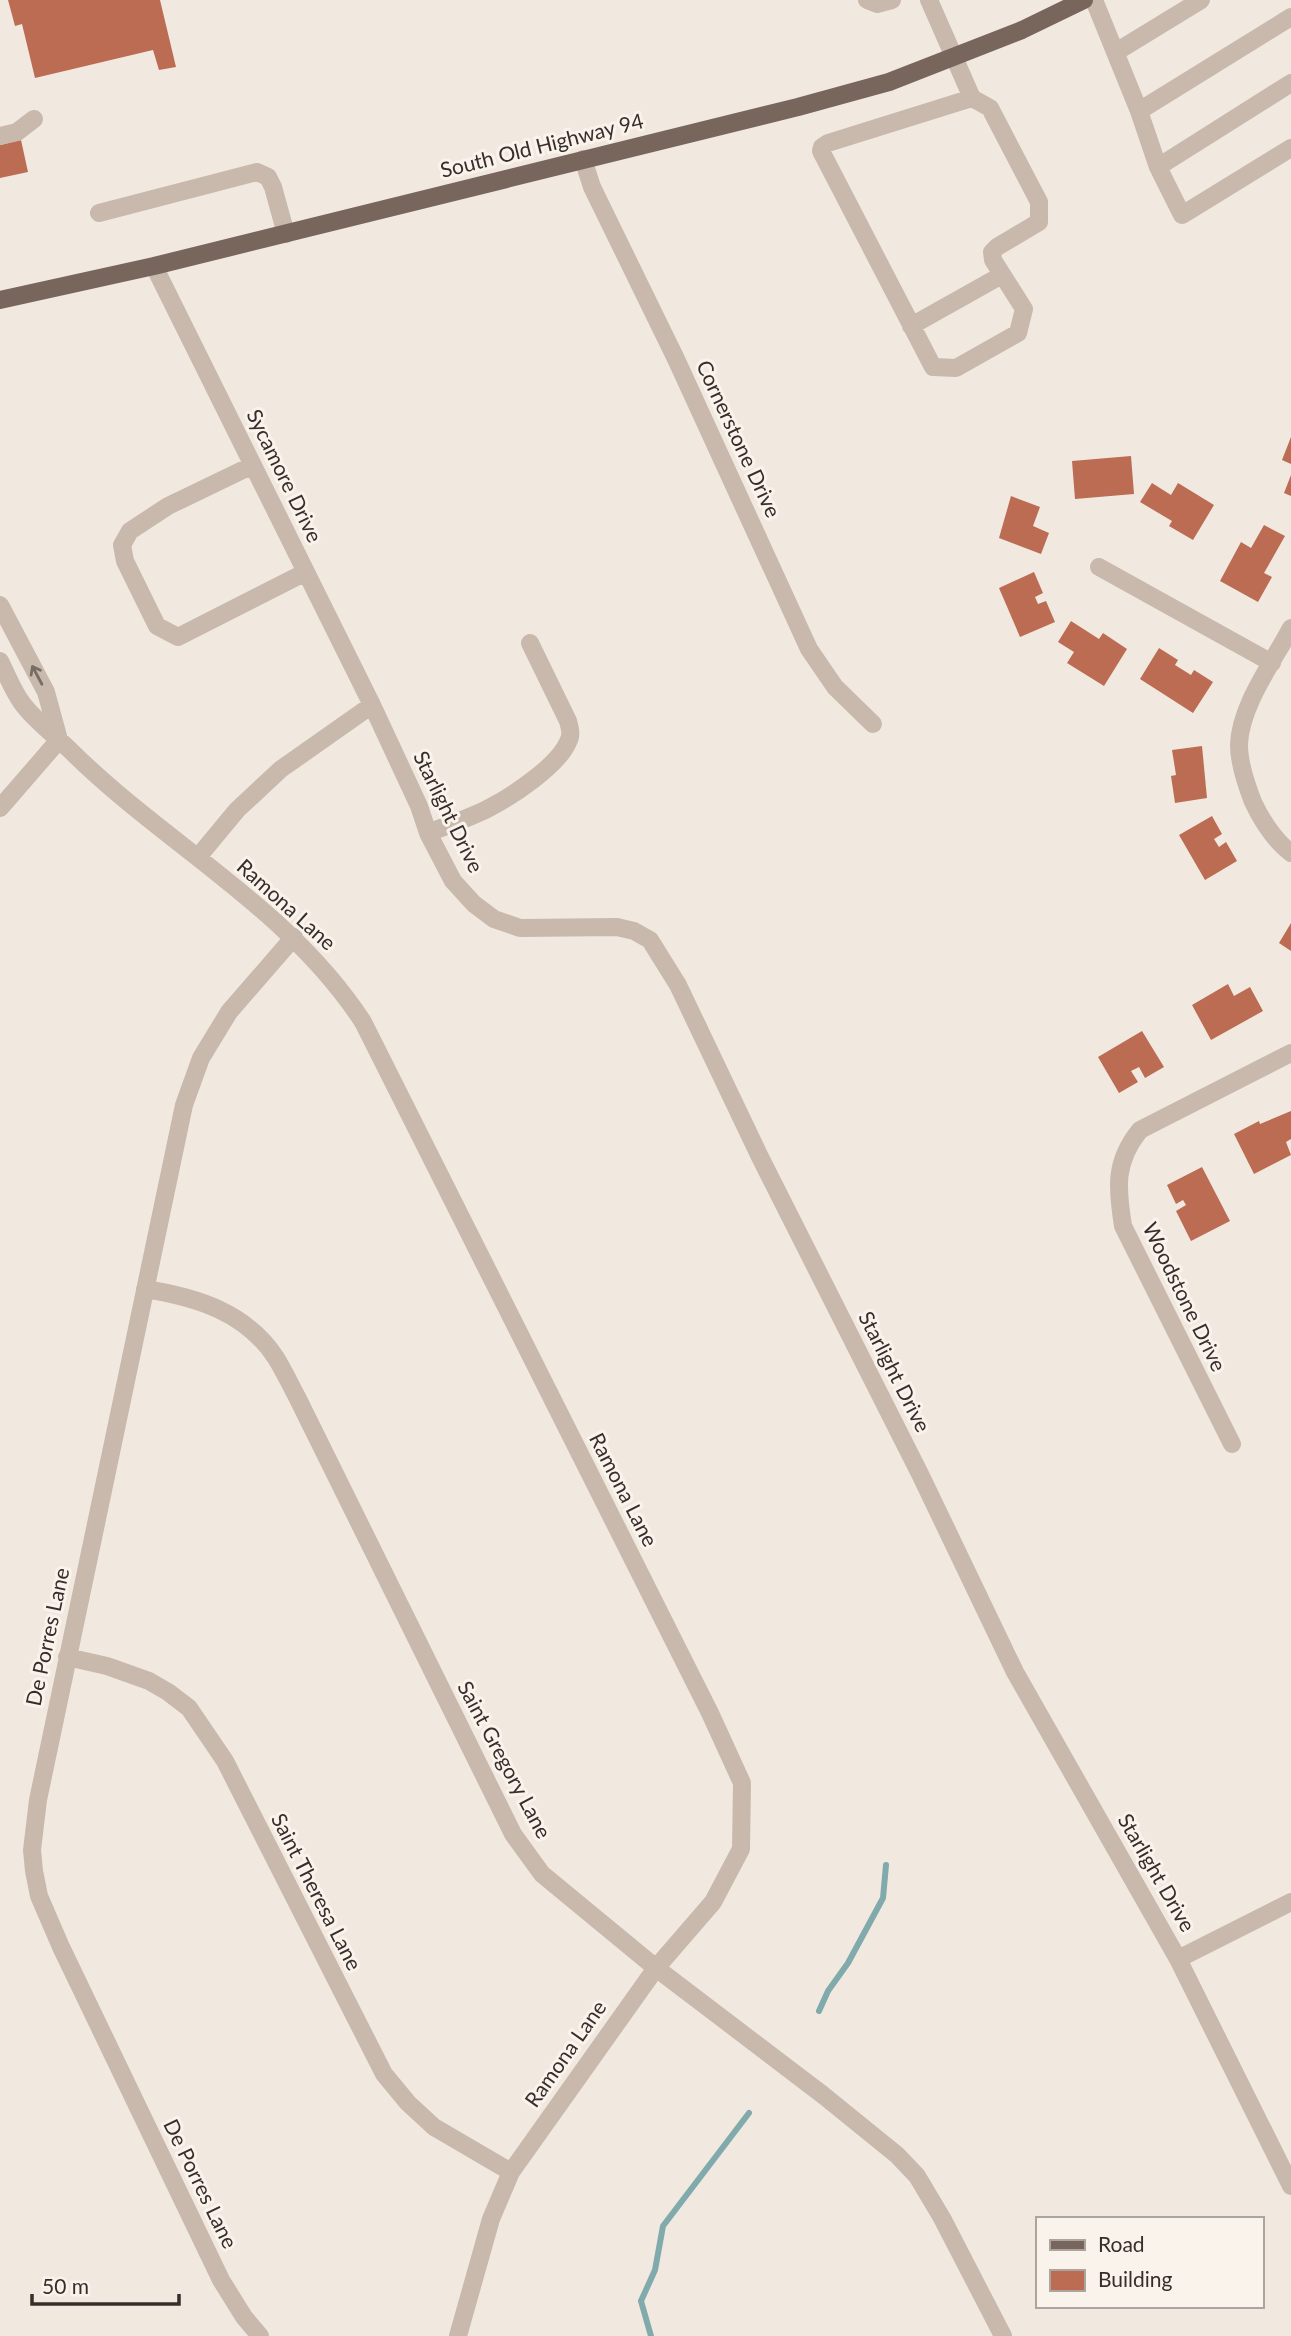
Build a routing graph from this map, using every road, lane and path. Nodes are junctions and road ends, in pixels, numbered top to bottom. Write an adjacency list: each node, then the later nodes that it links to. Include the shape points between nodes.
1 (866, 0): 2 (street, via 877,4)
2 (892, 0)
3 (929, 0): 9 (street)
4 (1084, 0): 9 (main road, South Old Highway 94)
5 (1094, 0): 8 (street)
6 (1201, 0): 8 (street)
7 (1291, 17): 12 (street)
8 (1116, 52): 12 (street)
9 (955, 57): 11 (street); 16 (main road, South Old Highway 94, via 889,82 798,107)
10 (1291, 83): 17 (street)
11 (972, 98): 21 (street, via 990,108 1039,202 1039,222 992,252); 23 (street, via 822,147)
12 (1139, 111): 17 (street)
13 (34, 119): 14 (street, via 17,132)
14 (0, 136)
15 (1291, 148): 17 (street, via 1182,215)
16 (583, 159): 19 (main road, South Old Highway 94); 34 (street, Cornerstone Drive, via 592,187 677,359 809,649 835,687)
17 (1158, 167)
18 (99, 213): 19 (street, via 257,172 268,177 273,187)
19 (286, 234): 20 (main road, South Old Highway 94)
20 (154, 267): 22 (main road, South Old Highway 94); 24 (street, Sycamore Drive)
21 (1002, 275): 23 (street); 23 (street, via 1024,309 1018,333 956,368 933,367)
22 (0, 300)
23 (911, 326)
24 (253, 466): 26 (street, Sycamore Drive); 26 (street, via 168,506 130,531 122,545 125,561 153,617 158,626 178,637)
25 (1099, 567): 32 (street)
26 (306, 572): 33 (street, Sycamore Drive)
27 (0, 605): 29 (street)
28 (1291, 628): 32 (street)
29 (8, 641): 35 (street, one-way to 29, via 46,692)
30 (530, 643): 37 (street, via 568,721 569,742 542,774 489,809)
31 (0, 661): 35 (street, Ramona Lane, via 22,704)
32 (1272, 663): 38 (street, via 1245,712 1239,745 1245,782 1259,814)
33 (372, 705): 37 (street, Starlight Drive); 39 (street, via 281,769 237,810)
34 (873, 724)
35 (59, 740): 36 (street); 39 (street, Ramona Lane, via 102,782)
36 (0, 808)
37 (428, 833): 46 (street, Starlight Drive, via 453,881 494,919 520,928 617,926 650,940 678,985 1015,1672)
38 (1291, 853)
39 (198, 857): 40 (street, Ramona Lane)
40 (294, 937): 42 (street, De Porres Lane, via 229,1012 201,1058 184,1105); 47 (street, Ramona Lane, via 363,1022 742,1783 741,1849 713,1902)
41 (1291, 1053): 43 (street, Woodstone Drive, via 1140,1130 1127,1146 1121,1164 1118,1195 1123,1226)
42 (145, 1289): 44 (street, De Porres Lane); 47 (street, Saint Gregory Lane, via 221,1309 258,1335 275,1357 513,1834 542,1874)
43 (1232, 1444)
44 (67, 1657): 49 (street, Saint Theresa Lane, via 149,1681 189,1708 225,1761 384,2074 434,2127); 51 (street, De Porres Lane, via 32,1850 39,1896 221,2280)
45 (1291, 1902): 46 (street)
46 (1178, 1959): 48 (street, Starlight Drive)
47 (656, 1968): 49 (street, Ramona Lane); 53 (street, Saint Gregory Lane, via 888,2146 917,2176 961,2250)
48 (1287, 2167): 50 (street, Starlight Drive)
49 (510, 2172): 52 (street, Ramona Lane, via 491,2219)
50 (1291, 2186)
51 (260, 2336)
52 (458, 2336)
53 (1003, 2336)

